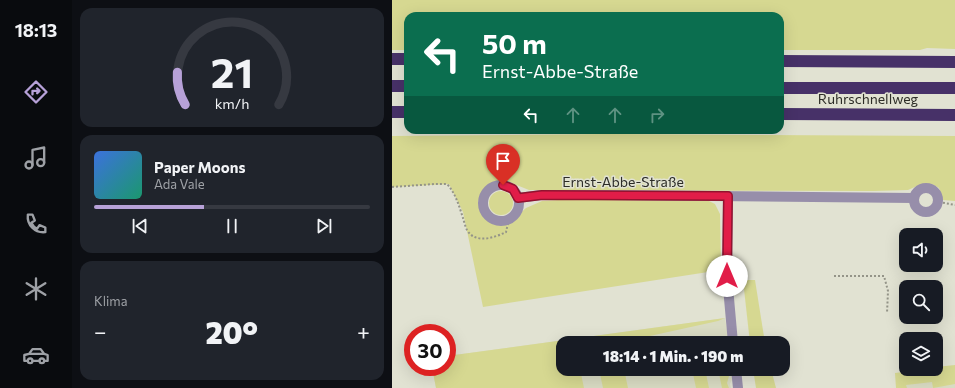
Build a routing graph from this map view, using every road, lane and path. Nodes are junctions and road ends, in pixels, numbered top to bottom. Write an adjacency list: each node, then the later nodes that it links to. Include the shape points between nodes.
1 (392, 59): 2 (highway)
2 (404, 59)
3 (784, 61): 4 (highway)
4 (955, 62)
5 (392, 86): 6 (highway)
6 (404, 86)
7 (784, 88): 8 (highway, Ruhrschnellweg)
8 (955, 88)
9 (392, 112): 10 (highway)
10 (404, 112)
11 (784, 114): 12 (highway, Ruhrschnellweg)
12 (955, 115)
13 (392, 187): 19 (path, via 447,184 453,190 467,230 474,237 486,238 506,232)
14 (728, 196): 15 (street, Ernst-Abbe-Straße, via 542,195); 16 (street, Ernst-Abbe-Straße); 22 (street, via 727,276)
15 (518, 198): 19 (street, via 516,212); 19 (street, via 513,189 503,185 489,190 484,198 484,208 490,216 499,220)
16 (914, 198): 17 (street, via 921,189 929,188 938,195); 17 (street, via 917,208 926,213 933,211)
17 (939, 202): 18 (path)
18 (955, 205)
19 (509, 219)
20 (834, 276): 21 (path, via 884,276 888,291)
21 (888, 313)
22 (732, 336)
23 (737, 376): 24 (street)
24 (738, 388)

